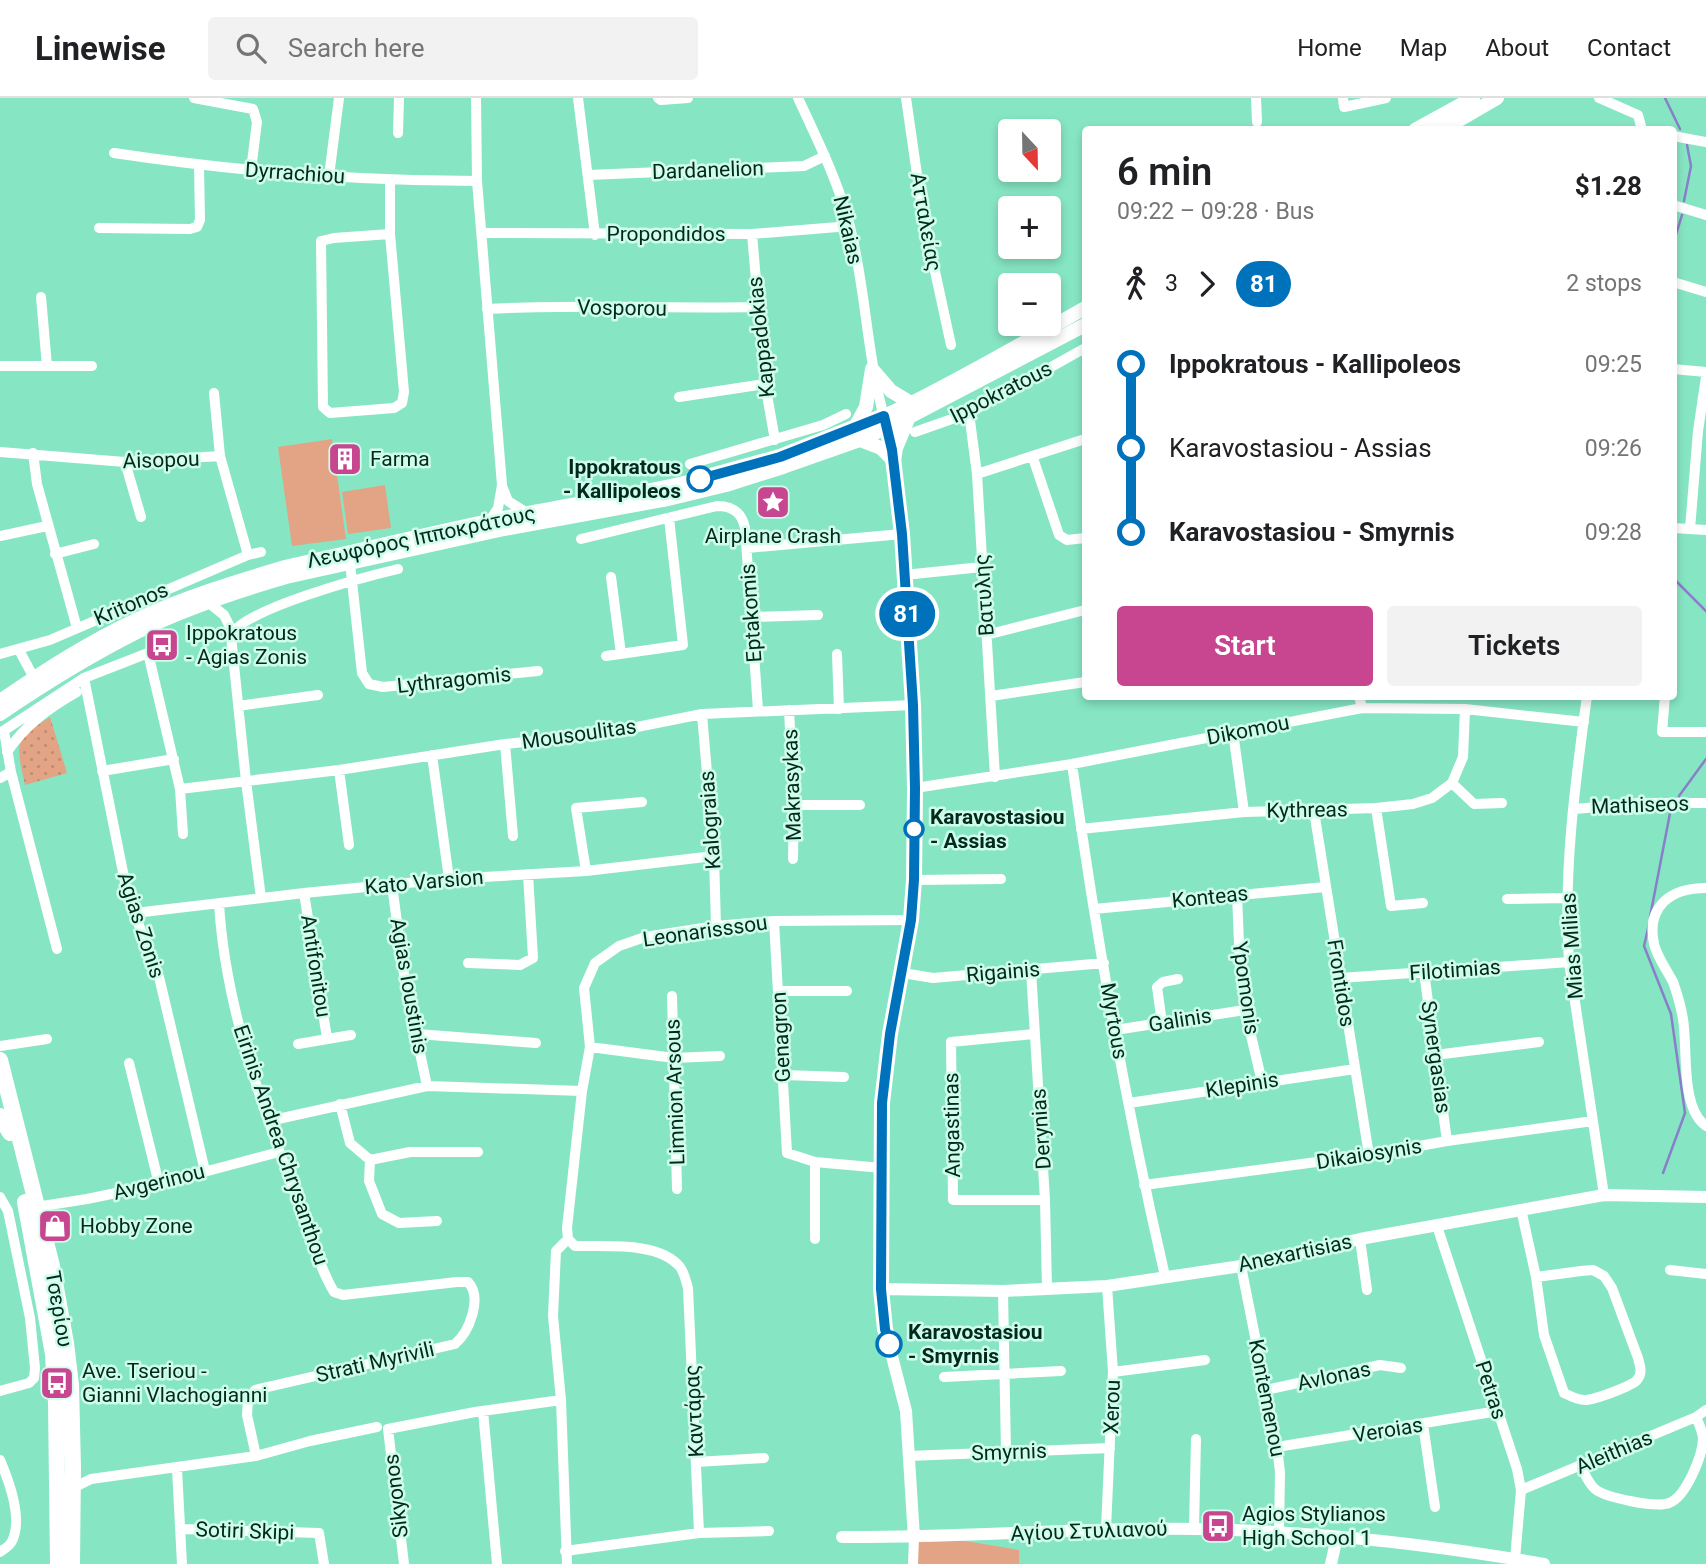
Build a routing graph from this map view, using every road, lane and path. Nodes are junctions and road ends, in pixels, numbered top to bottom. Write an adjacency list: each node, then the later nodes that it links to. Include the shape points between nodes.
1 (194, 98): 26 (street, via 253,109 257,122)
2 (339, 98): 28 (street)
3 (399, 98): 20 (street)
4 (476, 98): 30 (street)
5 (578, 98): 27 (street)
6 (658, 98): 7 (street)
7 (688, 98)
8 (798, 98): 24 (street, Nikaias)
9 (906, 98): 46 (street, Ατταλείας, via 923,216)
10 (1256, 98): 16 (street)
11 (1386, 98): 15 (street)
12 (1473, 98): 17 (main road)
13 (1497, 98): 18 (main road)
14 (1599, 98): 19 (street, via 1638,115)
15 (1344, 102)
16 (1257, 122)
17 (1422, 126)
18 (1449, 126)
19 (1641, 126)
20 (398, 133)
21 (1677, 137): 22 (street)
22 (1706, 142)
23 (114, 153): 25 (street, Dyrrachiou)
24 (825, 156): 27 (street, Dardanelion, via 804,166); 33 (street, Nikaias)
25 (199, 166): 26 (street, Dyrrachiou); 34 (street, via 200,220 194,229)
26 (251, 170): 28 (street, Dyrrachiou)
27 (588, 175): 38 (street)
28 (328, 176): 29 (street, Dyrrachiou)
29 (390, 181): 30 (street, Dyrrachiou); 36 (street)
30 (477, 181): 35 (street)
31 (1677, 206): 32 (street)
32 (1706, 215)
33 (850, 226): 37 (street, Propondidos); 51 (street, Nikaias)
34 (99, 228)
35 (482, 233): 38 (street, Propondidos); 43 (street)
36 (390, 234): 36 (street, via 402,403 394,408 330,413 323,407 321,241)
37 (752, 234): 38 (street, Propondidos); 42 (street, Kappadokias)
38 (595, 235)
39 (1677, 283): 40 (street)
40 (1706, 292)
41 (41, 297): 49 (street)
42 (756, 307): 43 (street, Vosporou); 54 (street, Kappadokias)
43 (487, 309): 74 (street)
44 (1082, 310): 57 (main road, Λεωφόρος Ιπποκράτους)
45 (1082, 326): 57 (main road, Λεωφόρος Ιπποκράτους)
46 (951, 345)
47 (1082, 350): 58 (street, Ippokratous)
48 (0, 366): 49 (street)
49 (47, 366): 50 (street)
50 (92, 366)
51 (872, 369): 57 (main road); 60 (street, Nikaias); 63 (main road)
52 (1677, 370): 53 (street)
53 (1706, 374): 62 (street)
54 (765, 384): 56 (street); 64 (street, Kappadokias)
55 (214, 393): 68 (street)
56 (679, 397)
57 (910, 410): 60 (main road, Λεωφόρος Ιπποκράτους); 70 (main road)
58 (969, 413): 61 (street, Ippokratous); 73 (street, Βατυλης)
59 (846, 414): 64 (street)
60 (883, 425): 63 (main road, Λεωφόρος Ιπποκράτους); 70 (street)
61 (915, 432)
62 (1702, 432): 81 (street)
63 (857, 435): 70 (main road); 75 (main road, Λεωφόρος Ιπποκράτους, via 645,492); 92 (main road, Λεωφόρος Ιπποκράτους, via 783,467 726,485)
64 (775, 440): 72 (street)
65 (1082, 440): 69 (street)
66 (0, 452): 67 (street, Aisopou)
67 (33, 453): 71 (street, Aisopou); 79 (street)
68 (220, 457): 71 (street, Aisopou); 91 (street, Aisopou)
69 (1033, 458): 73 (street); 85 (street, via 1059,536)
70 (894, 461): 83 (street)
71 (125, 462): 76 (street)
72 (690, 464)
73 (977, 474): 93 (street, Βατυλης)
74 (502, 485): 75 (street, via 508,500); 78 (street, via 498,508)
75 (527, 513): 78 (main road, Λεωφόρος Ιπποκράτους)
76 (141, 517)
77 (669, 518): 86 (street, Eptakomis); 88 (street, Eptakomis, via 717,506 732,508 744,522); 109 (street, via 683,645)
78 (489, 522): 113 (main road, Λεωφόρος Ιπποκράτους, via 285,567 199,594 138,619)
79 (47, 526): 84 (street); 90 (street)
80 (1677, 528): 81 (street)
81 (1690, 529): 82 (street)
82 (1706, 530)
83 (902, 534): 88 (street); 95 (street)
84 (0, 536)
85 (1082, 538)
86 (580, 539)
87 (94, 544): 90 (street)
88 (747, 548): 103 (street, Eptakomis)
89 (261, 552): 91 (street, Kritonos)
90 (55, 554): 104 (street)
91 (248, 555): 104 (street, Kritonos)
92 (350, 563): 97 (street, Lythragomis); 98 (main road, Λεωφόρος Ιπποκράτους)
93 (982, 567): 95 (street); 106 (street, Βατυλης)
94 (398, 569): 97 (street)
95 (904, 575): 123 (street)
96 (611, 577): 109 (street)
97 (351, 581): 105 (street, via 275,607); 112 (street, Lythragomis, via 362,673 369,684 383,687)
98 (230, 595): 99 (main road, Λεωφόρος Ιπποκράτους); 101 (street)
99 (209, 603): 101 (street); 130 (main road, Λεωφόρος Ιπποκράτους, via 141,630)
100 (1082, 611): 106 (street)
101 (224, 615): 105 (street)
102 (818, 615): 103 (street)
103 (751, 617): 128 (street, Eptakomis)
104 (77, 628): 107 (street, Kritonos)
105 (232, 633): 124 (street)
106 (986, 635): 118 (street, Βατυλης)
107 (19, 650): 108 (street, Kritonos); 113 (street)
108 (0, 654)
109 (621, 654): 111 (street)
110 (837, 654): 126 (street)
111 (606, 656)
112 (538, 671)
113 (34, 678): 122 (main road, Λεωφόρος Ιπποκράτους)
114 (84, 678): 133 (street); 139 (street, via 145,652 149,655); 142 (street, Agias Zonis)
115 (1082, 682): 118 (street)
116 (77, 692): 137 (street, via 45,710)
117 (318, 695): 124 (street)
118 (990, 696): 144 (street, Βατυλης)
119 (1360, 700): 125 (street)
120 (1587, 700): 132 (street, Mias Milias)
121 (1665, 700): 135 (street, via 1662,732)
122 (0, 701)
123 (913, 705): 126 (street, Mousoulitas); 148 (street)
124 (238, 706): 146 (street)
125 (1362, 708): 127 (street, Dikomou); 134 (street, Dikomou)
126 (839, 709): 129 (street, Mousoulitas)
127 (1465, 709): 132 (street, Dikomou); 147 (street, via 1463,757)
128 (758, 710): 129 (street, Mousoulitas); 131 (street, Mousoulitas)
129 (789, 710): 153 (street, Makrasykas)
130 (0, 714)
131 (702, 714): 136 (street, Mousoulitas, via 602,734); 163 (street, Kalograias)
132 (1584, 722): 156 (street, Mias Milias)
133 (1, 731): 137 (street)
134 (1233, 732): 140 (street, Dikomou); 158 (street)
135 (1706, 732)
136 (505, 744): 138 (street, Mousoulitas); 161 (street)
137 (7, 752): 143 (street)
138 (432, 755): 141 (street, Mousoulitas); 168 (street)
139 (174, 760): 142 (street); 149 (street)
140 (1072, 764): 144 (street, Dikomou); 159 (street, Myrtous)
141 (338, 770): 146 (street, Mousoulitas); 162 (street)
142 (102, 771): 181 (street, Agias Zonis)
143 (11, 772): 145 (street); 185 (street)
144 (995, 777): 148 (street, Dikomou)
145 (0, 778)
146 (246, 781): 149 (street, Mousoulitas); 175 (street)
147 (1452, 783): 151 (street, via 1474,804); 155 (street, Kythreas, via 1432,798)
148 (915, 788): 169 (street)
149 (180, 789): 160 (street)
150 (642, 802): 165 (street, via 576,808)
151 (1502, 803)
152 (1706, 803): 156 (street, Mathiseos)
153 (794, 805): 154 (street); 164 (street, Makrasykas)
154 (860, 805)
155 (1376, 808): 157 (street, Kythreas); 179 (street, via 1391,906)
156 (1575, 808): 176 (street, Mias Milias)
157 (1314, 811): 158 (street, Kythreas); 171 (street, Frontidos)
158 (1244, 812): 159 (street, Kythreas)
159 (1081, 829): 180 (street, Myrtous)
160 (183, 834)
161 (513, 836)
162 (349, 845)
163 (714, 856): 165 (street, Kato Varsion); 184 (street, Kalograias)
164 (793, 859)
165 (586, 871): 166 (street, Kato Varsion)
166 (528, 874): 168 (street, Kato Varsion); 187 (street, via 533,958 520,965)
167 (1001, 878): 169 (street)
168 (449, 879): 170 (street, Kato Varsion)
169 (914, 880): 182 (street)
170 (392, 885): 173 (street, Kato Varsion); 200 (street, Agias Ioustinis)
171 (1325, 887): 174 (street, Konteas); 192 (street, Frontidos)
172 (1706, 888): 227 (street, via 1689,888 1669,896 1657,911 1653,929 1683,1019 1689,1098)
173 (304, 893): 175 (street, Kato Varsion); 203 (street, Antifonitou)
174 (1237, 894): 180 (street, Konteas); 197 (street, Ypomonis)
175 (261, 898): 178 (street, Kato Varsion)
176 (1567, 898): 177 (street); 186 (street, Mias Milias)
177 (1507, 899)
178 (219, 902): 181 (street, Kato Varsion); 225 (street, Eirinis Andrea Chrysanthou, via 222,948 236,1014)
179 (1423, 903)
180 (1094, 909): 188 (street, Myrtous)
181 (135, 913): 236 (street, Agias Zonis, via 159,977)
182 (911, 920): 183 (street, Leonarisssou); 191 (street)
183 (774, 921): 184 (street, Leonarisssou); 194 (street, Genagron)
184 (716, 926): 209 (street, Leonarisssou, via 645,937 619,946 596,963 584,988)
185 (57, 949)
186 (1569, 962): 190 (street, Filotimias); 226 (street, Mias Milias)
187 (468, 963)
188 (1104, 963): 189 (street, Rigainis); 199 (street, Myrtous)
189 (1031, 970): 191 (street, Rigainis, via 933,978); 201 (street, Derynias)
190 (1424, 972): 192 (street, Filotimias); 210 (street, Synergasias)
191 (903, 973): 235 (street, via 882,1103)
192 (1340, 978): 215 (street, Frontidos)
193 (1178, 979): 198 (street, via 1157,987)
194 (779, 991): 195 (street); 216 (street, Genagron)
195 (847, 991)
196 (672, 996): 212 (street, Limnion Arsous)
197 (1245, 1010): 198 (street, Galinis); 218 (street, Ypomonis)
198 (1162, 1023): 199 (street, Galinis)
199 (1115, 1030): 222 (street, Myrtous)
200 (417, 1034): 206 (street); 219 (street, Agias Ioustinis)
201 (1034, 1034): 243 (street, Derynias); 243 (street, Angastinas, via 951,1042 953,1200)
202 (351, 1035): 203 (street)
203 (327, 1038): 207 (street)
204 (47, 1039): 208 (street)
205 (1539, 1042): 210 (street)
206 (536, 1043)
207 (298, 1044)
208 (0, 1046)
209 (590, 1047): 212 (street); 220 (street, Leonarisssou)
210 (1435, 1055): 229 (street, Synergasias)
211 (720, 1056): 212 (street)
212 (674, 1058): 239 (street, Limnion Arsous)
213 (0, 1060): 244 (main road, Τσερίου)
214 (129, 1063): 237 (street)
215 (1355, 1069): 218 (street, Klepinis); 232 (street, Frontidos)
216 (783, 1075): 217 (street); 234 (street, Genagron, via 787,1153)
217 (844, 1077)
218 (1262, 1082): 222 (street, Klepinis)
219 (427, 1086): 220 (street); 223 (street)
220 (582, 1091): 248 (street, Leonarisssou)
221 (0, 1097): 228 (main road, Τσερίου)
222 (1129, 1103): 238 (street, Myrtous)
223 (340, 1104): 225 (street); 233 (street, via 350,1143)
224 (0, 1116): 228 (main road)
225 (269, 1121): 230 (street, Eirinis Andrea Chrysanthou)
226 (1593, 1121): 229 (street, Dikaiosynis); 240 (street, Mias Milias)
227 (1706, 1126)
228 (10, 1133): 306 (main road, Τσερίου, via 53,1354)
229 (1447, 1141): 232 (street, Dikaiosynis)
230 (279, 1152): 236 (street, Avgerinou); 257 (street, Eirinis Andrea Chrysanthou, via 334,1292 343,1296)
231 (478, 1152): 233 (street, via 410,1152)
232 (1369, 1155): 238 (street, Dikaiosynis)
233 (370, 1160): 246 (street, via 369,1181 382,1213 400,1223)
234 (815, 1162): 235 (street); 249 (street)
235 (881, 1168): 258 (street)
236 (205, 1171): 237 (street, Avgerinou)
237 (159, 1184): 244 (street, Avgerinou)
238 (1144, 1185): 254 (street, Myrtous)
239 (677, 1189)
240 (1604, 1195): 242 (street, Anexartisias); 245 (street, Anexartisias)
241 (0, 1197): 269 (street, via 8,1211 30,1318 35,1368 29,1383)
242 (1706, 1198)
243 (1045, 1200): 259 (street, Derynias)
244 (36, 1206): 287 (main road, Τσερίου, via 66,1343)
245 (1521, 1209): 247 (street, Anexartisias); 255 (street)
246 (437, 1221)
247 (1437, 1226): 250 (street, Anexartisias); 273 (street, Petras)
248 (568, 1239): 270 (street, via 556,1251 554,1268); 285 (street, Καντάρας, via 575,1246 640,1248 664,1255 680,1268 688,1288)
249 (815, 1239)
250 (1360, 1239): 251 (street, Anexartisias); 260 (street)
251 (1241, 1266): 254 (street, Anexartisias); 268 (street, Kontemenou)
252 (1670, 1270): 253 (street)
253 (1706, 1274)
254 (1165, 1276): 256 (street, Anexartisias)
255 (1536, 1277): 255 (street, via 1544,1335 1564,1393 1586,1400 1638,1379 1638,1358 1604,1276 1581,1270)
256 (1107, 1286): 259 (street, Anexartisias); 265 (street, Xerou)
257 (427, 1287): 281 (street, Strati Myrivili, via 457,1282 473,1287 472,1316 464,1337 455,1344 255,1390 248,1400 247,1415)
258 (881, 1289): 261 (street, Anexartisias); 282 (street, via 885,1329 906,1410)
259 (1047, 1289): 261 (street, Anexartisias)
260 (1367, 1290)
261 (1003, 1291): 266 (street)
262 (1205, 1360): 265 (street)
263 (1401, 1368): 268 (street, Avlonas, via 1380,1366)
264 (1061, 1371): 266 (street)
265 (1113, 1372): 279 (street, Xerou)
266 (1004, 1374): 267 (street); 280 (street)
267 (944, 1377)
268 (1266, 1390): 278 (street, Kontemenou)
269 (0, 1391)
270 (561, 1400): 272 (street); 303 (street)
271 (1706, 1410): 274 (street, Aleithias)
272 (483, 1411): 276 (street); 311 (street)
273 (1498, 1411): 275 (street, Veroias); 292 (street, Petras)
274 (1696, 1417): 286 (street, Aleithias); 286 (street, via 1702,1433 1701,1450 1685,1490 1669,1503 1653,1506 1600,1492 1588,1482)
275 (1423, 1424): 278 (street, Veroias); 293 (street)
276 (382, 1428): 281 (street); 310 (street, Sikyonos)
277 (1196, 1439): 296 (street)
278 (1277, 1447): 298 (street, Kontemenou)
279 (1110, 1448): 280 (street, Smyrnis); 295 (street, Xerou)
280 (1006, 1453): 282 (street, Smyrnis)
281 (256, 1456): 288 (street)
282 (908, 1456): 302 (street)
283 (764, 1458): 285 (street)
284 (0, 1460): 290 (street)
285 (696, 1462): 299 (street, Καντάρας)
286 (1581, 1466): 292 (street, Aleithias)
287 (73, 1468): 289 (street); 291 (main road, Τσερίου)
288 (177, 1469): 289 (street); 294 (street, Sotiri Skipi)
289 (91, 1479): 291 (street)
290 (4, 1482): 304 (street, via 13,1497 16,1527 12,1544)
291 (73, 1488): 307 (main road, Τσερίου)
292 (1521, 1490): 305 (street, Petras)
293 (1435, 1507)
294 (181, 1529): 308 (street, Sotiri Skipi); 309 (street, Sotiri Skipi, via 319,1533)
295 (1106, 1529): 296 (street, Αγίου Στυλιανού); 302 (street, Αγίου Στυλιανού)
296 (1194, 1529): 298 (street, Αγίου Στυλιανού)
297 (769, 1531): 299 (street)
298 (1279, 1532): 301 (street, Αγίου Στυλιανού)
299 (699, 1534): 303 (street)
300 (842, 1537): 302 (street, Αγίου Στυλιανού)
301 (1337, 1537): 305 (street, Αγίου Στυλιανού); 314 (street)
302 (914, 1538): 313 (street)
303 (565, 1551): 312 (street)
304 (0, 1552)
305 (1515, 1559): 315 (street, Αγίου Στυλιανού)
306 (58, 1564)
307 (72, 1564)
308 (182, 1564)
309 (324, 1564)
310 (404, 1564)
311 (497, 1564)
312 (567, 1564)
313 (913, 1564)
314 (1331, 1564)
315 (1544, 1564)

